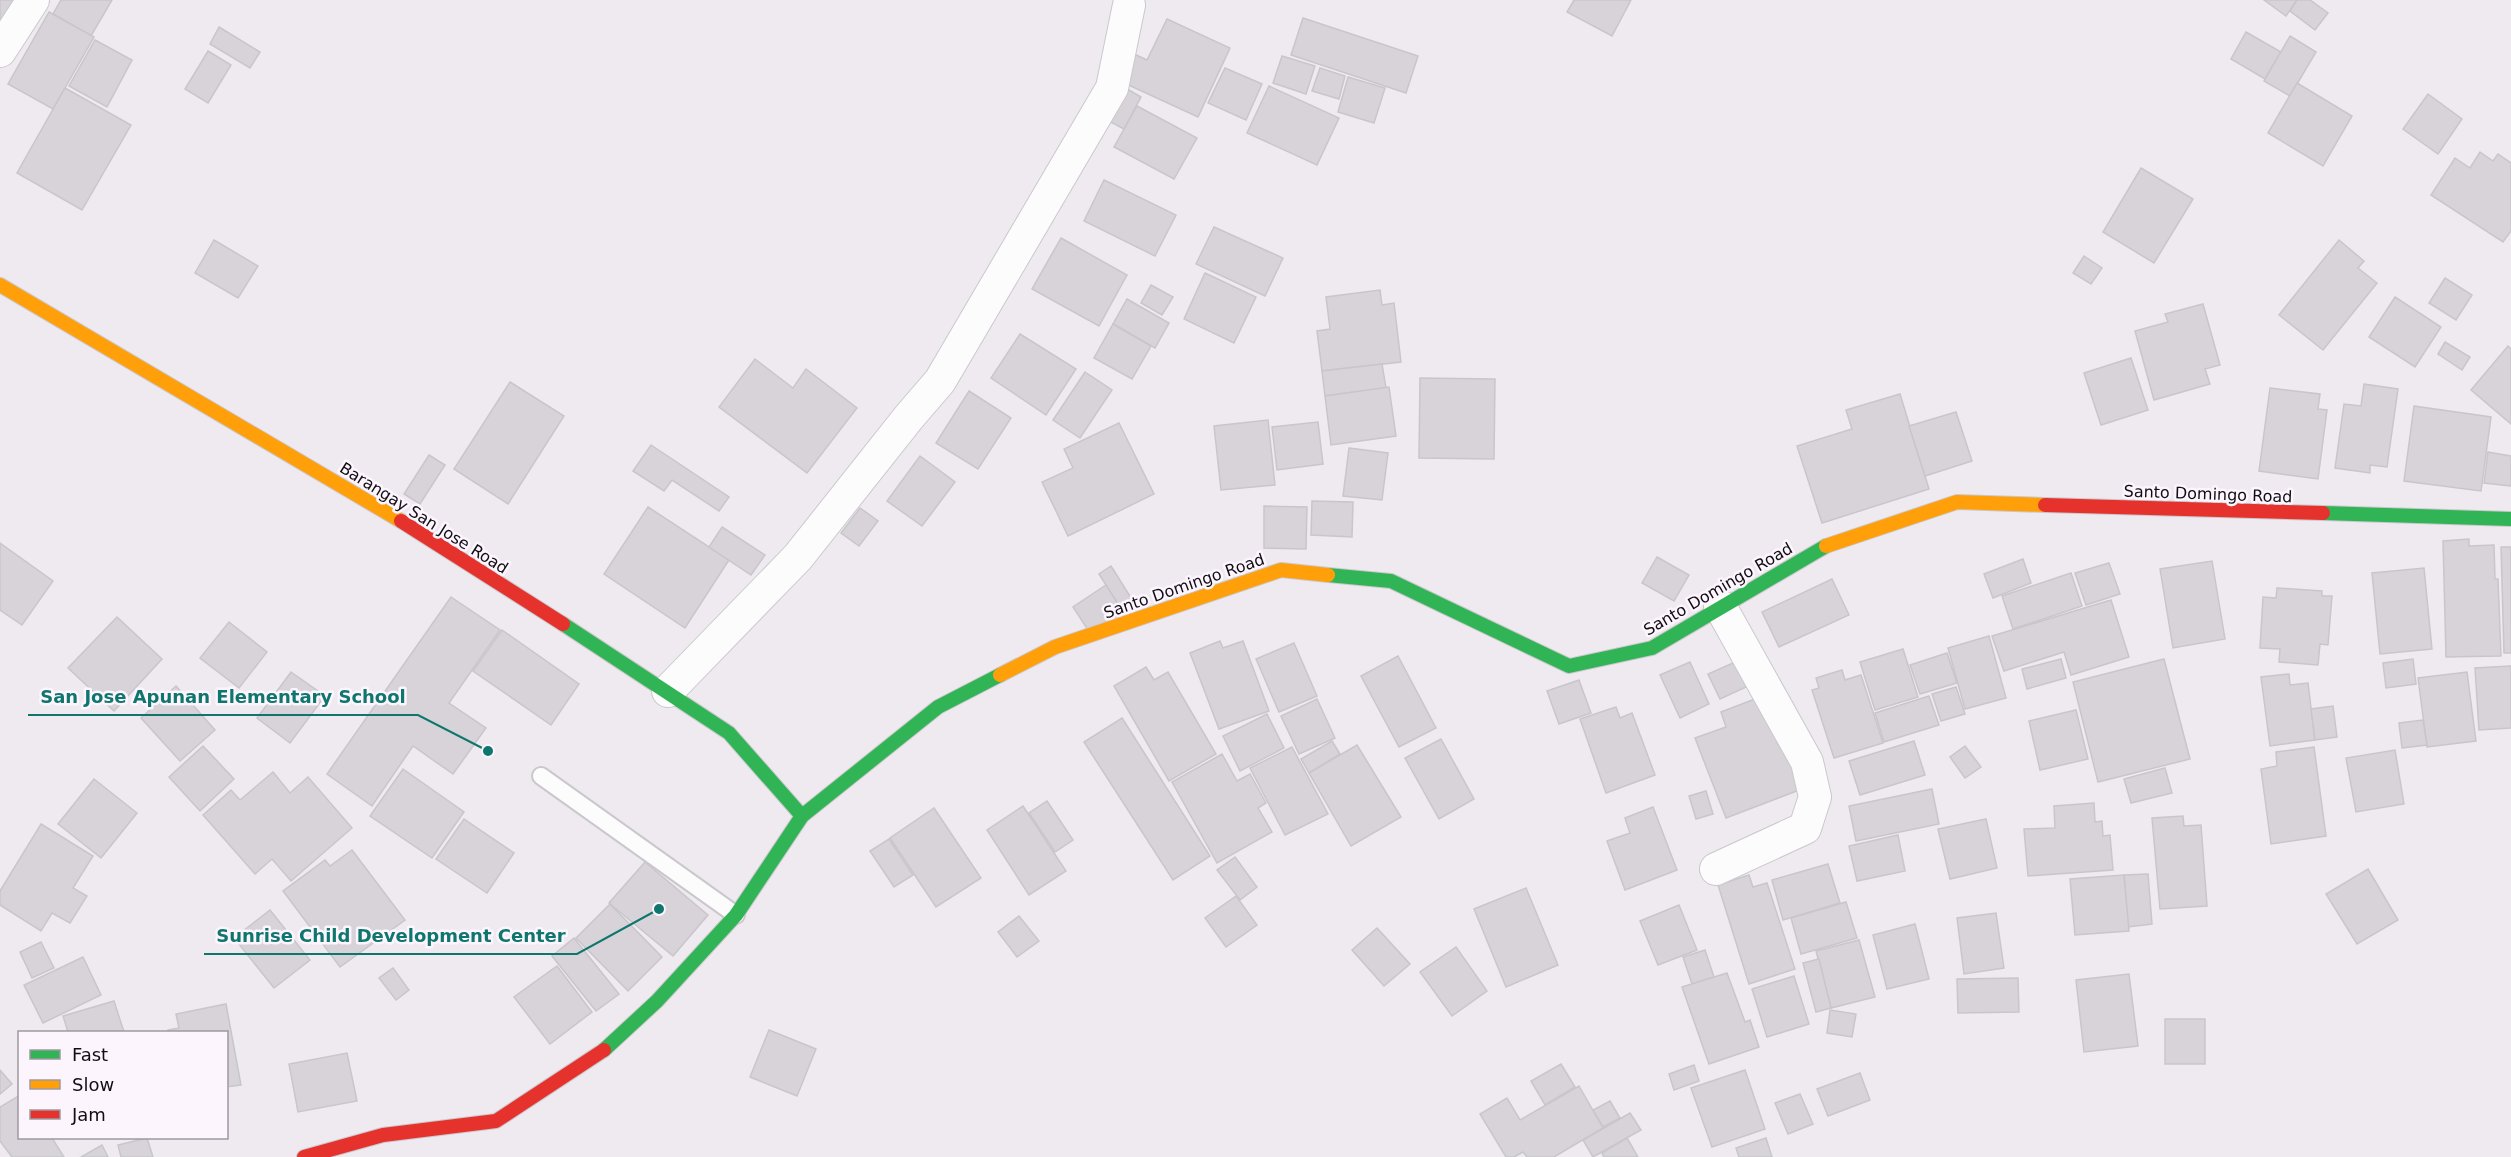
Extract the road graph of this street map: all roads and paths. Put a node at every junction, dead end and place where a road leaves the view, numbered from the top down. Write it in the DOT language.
graph roads {
  1 [pos="33,0"];
  2 [pos="1129,5"];
  3 [pos="0,51"];
  4 [pos="0,285"];
  5 [pos="2511,519"];
  6 [pos="1720,606"];
  7 [pos="668,691"];
  8 [pos="541,776"];
  9 [pos="802,816"];
  10 [pos="1716,869"];
  11 [pos="736,915"];
  12 [pos="304,1157"];
  1 -- 3 [label="street"];
  2 -- 7 [label="street"];
  4 -- 7 [label="street, Barangay San Jose Road"];
  5 -- 6 [label="street, Santo Domingo Road"];
  6 -- 9 [label="street, Santo Domingo Road"];
  6 -- 10 [label="street"];
  7 -- 9 [label="street, Barangay San Jose Road"];
  8 -- 11 [label="lane"];
  9 -- 11 [label="street, Santo Domingo Road"];
  11 -- 12 [label="street, Santo Domingo Road"];
}
